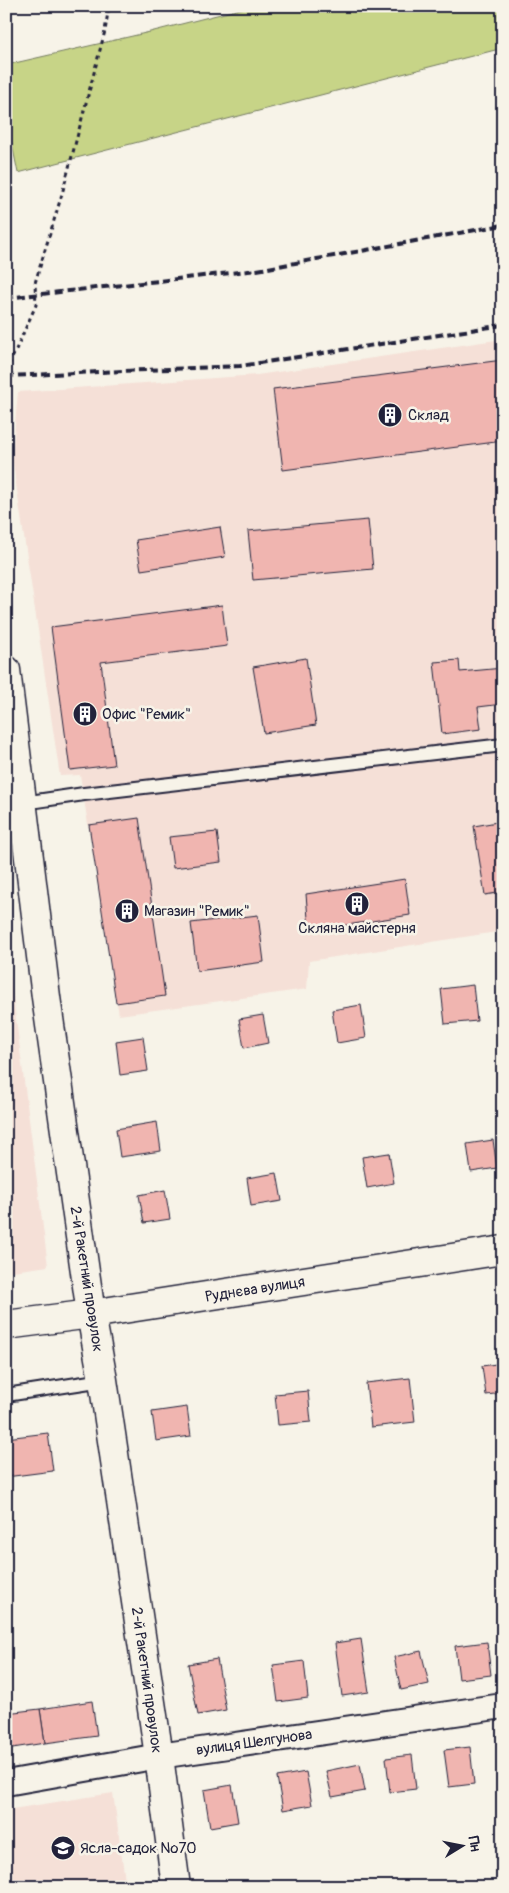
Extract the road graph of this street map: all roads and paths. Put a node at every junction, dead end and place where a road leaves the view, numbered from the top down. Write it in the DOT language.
graph roads {
  1 [pos="109,6"];
  2 [pos="10,365"];
  3 [pos="6,670"];
  4 [pos="503,745"];
  5 [pos="23,804"];
  6 [pos="503,1250"];
  7 [pos="92,1314"];
  8 [pos="6,1326"];
  9 [pos="103,1380"];
  10 [pos="6,1395"];
  11 [pos="503,1706"];
  12 [pos="159,1756"];
  13 [pos="6,1783"];
  14 [pos="176,1887"];
  1 -- 2 [label="path"];
  3 -- 5 [label="street, 2-й Ракетний провулок"];
  4 -- 5 [label="lane"];
  5 -- 7 [label="street, 2-й Ракетний провулок"];
  6 -- 7 [label="street, Руднєва вулиця"];
  7 -- 8 [label="street, Руднєва вулиця"];
  7 -- 9 [label="street, 2-й Ракетний провулок"];
  9 -- 10 [label="lane"];
  9 -- 12 [label="street, 2-й Ракетний провулок"];
  11 -- 12 [label="street, вулиця Шелгунова"];
  12 -- 13 [label="street, вулиця Шелгунова"];
  12 -- 14 [label="street, 2-й Ракетний провулок"];
}
